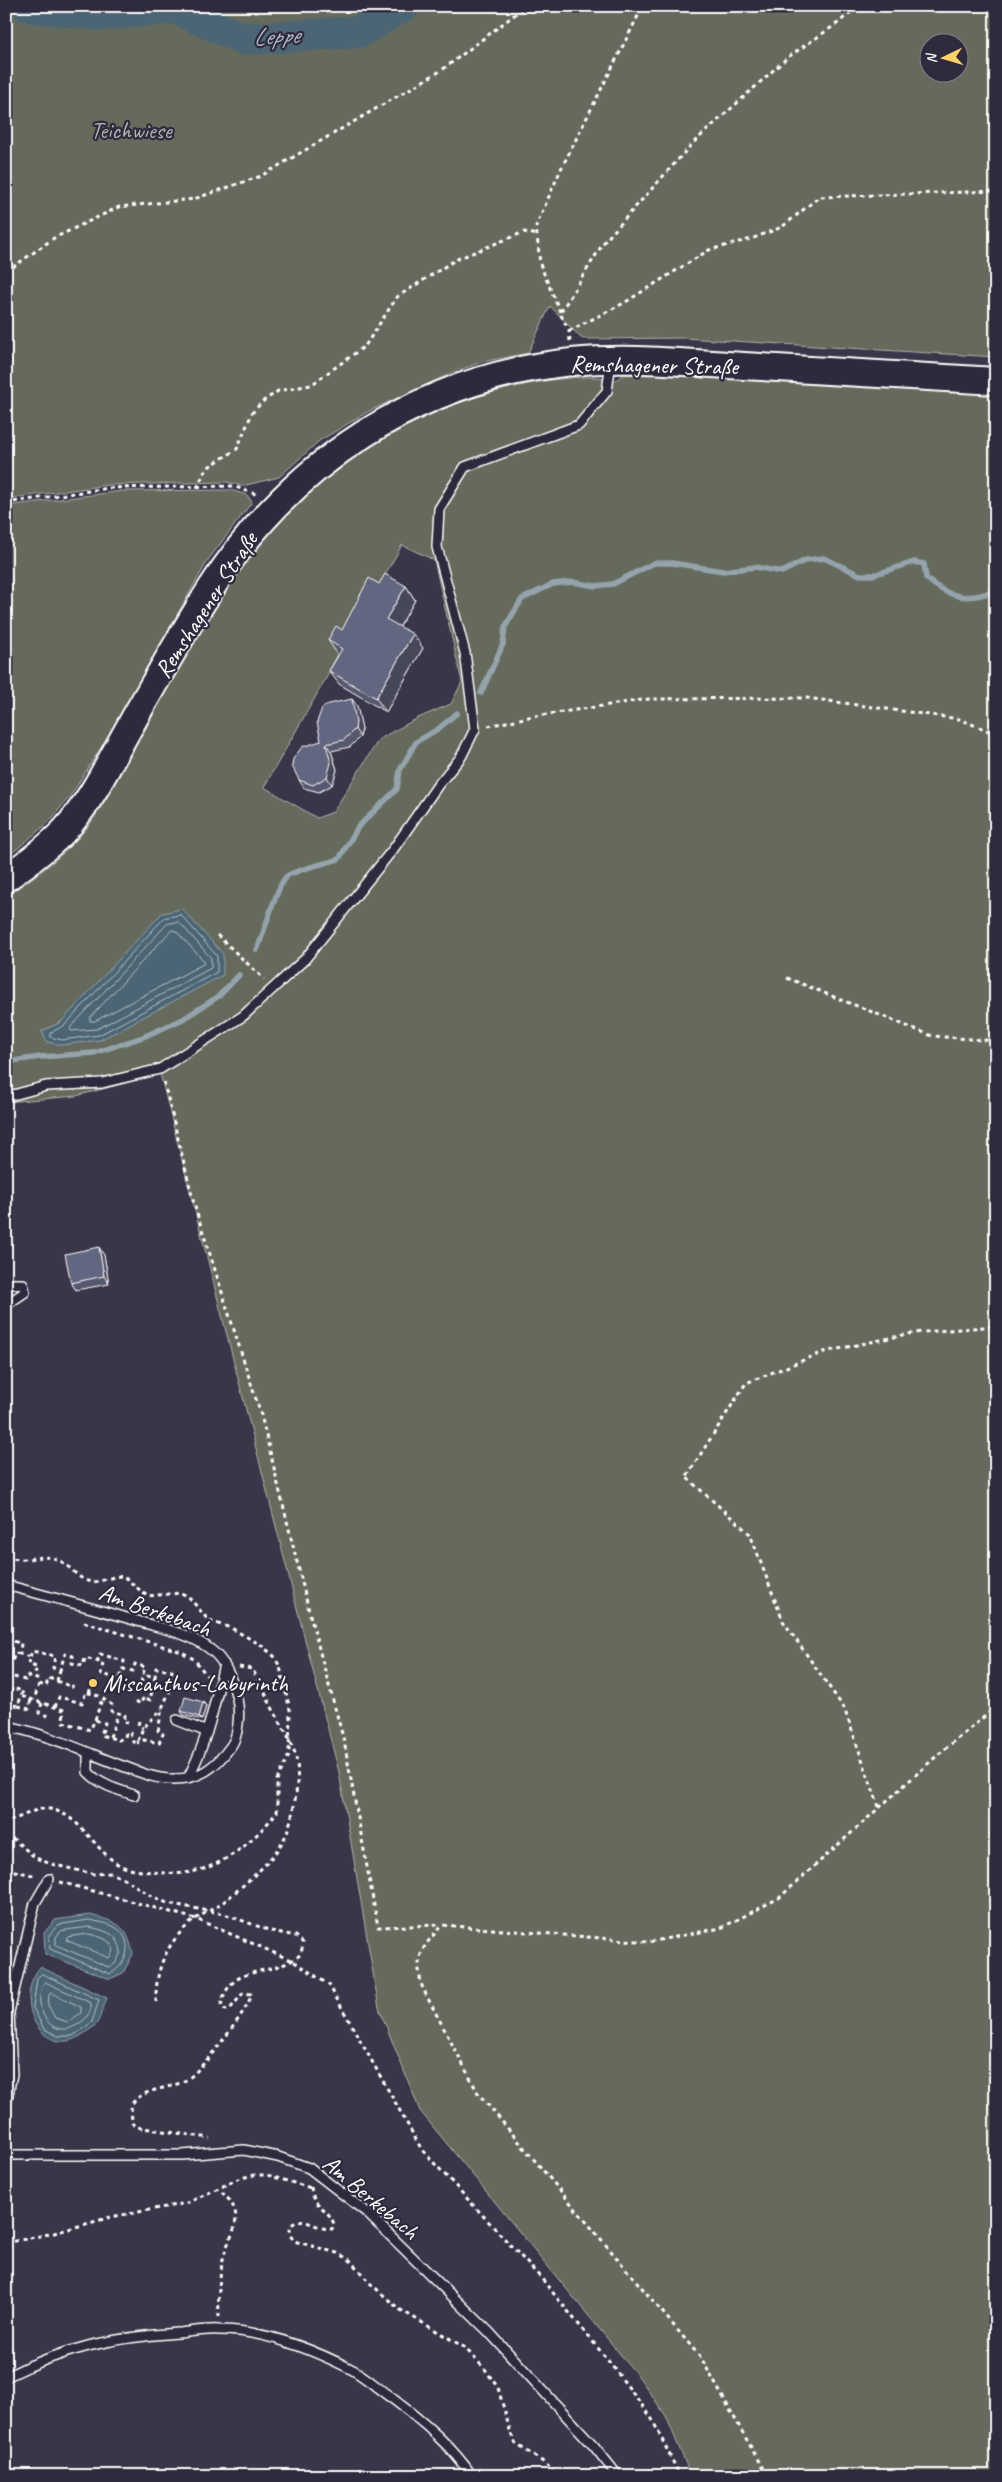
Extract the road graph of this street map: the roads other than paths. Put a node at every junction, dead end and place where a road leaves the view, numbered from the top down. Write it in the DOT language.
graph roads {
  1 [pos="611,361"];
  2 [pos="996,381"];
  3 [pos="6,878"];
  4 [pos="6,1097"];
  5 [pos="6,1284"];
  6 [pos="6,1305"];
  7 [pos="6,1585"];
  8 [pos="224,1664"];
  9 [pos="177,1720"];
  10 [pos="6,1726"];
  11 [pos="207,1732"];
  12 [pos="88,1753"];
  13 [pos="188,1778"];
  14 [pos="134,1795"];
  15 [pos="49,1879"];
  16 [pos="6,2104"];
  17 [pos="6,2156"];
  18 [pos="6,2377"];
  19 [pos="472,2476"];
  20 [pos="618,2476"];
  1 -- 2 [label="main road, Remshagener Straße"];
  1 -- 3 [label="main road, Remshagener Straße"];
  1 -- 4 [label="lane"];
  5 -- 6 [label="lane"];
  7 -- 8 [label="lane, Am Berkebach"];
  8 -- 11 [label="lane"];
  8 -- 13 [label="lane, Am Berkebach"];
  9 -- 11 [label="lane"];
  10 -- 12 [label="lane, Am Berkebach"];
  11 -- 13 [label="lane"];
  12 -- 13 [label="lane, Am Berkebach"];
  12 -- 14 [label="lane"];
  15 -- 16 [label="lane"];
  17 -- 20 [label="lane, Am Berkebach"];
  18 -- 19 [label="lane"];
}
